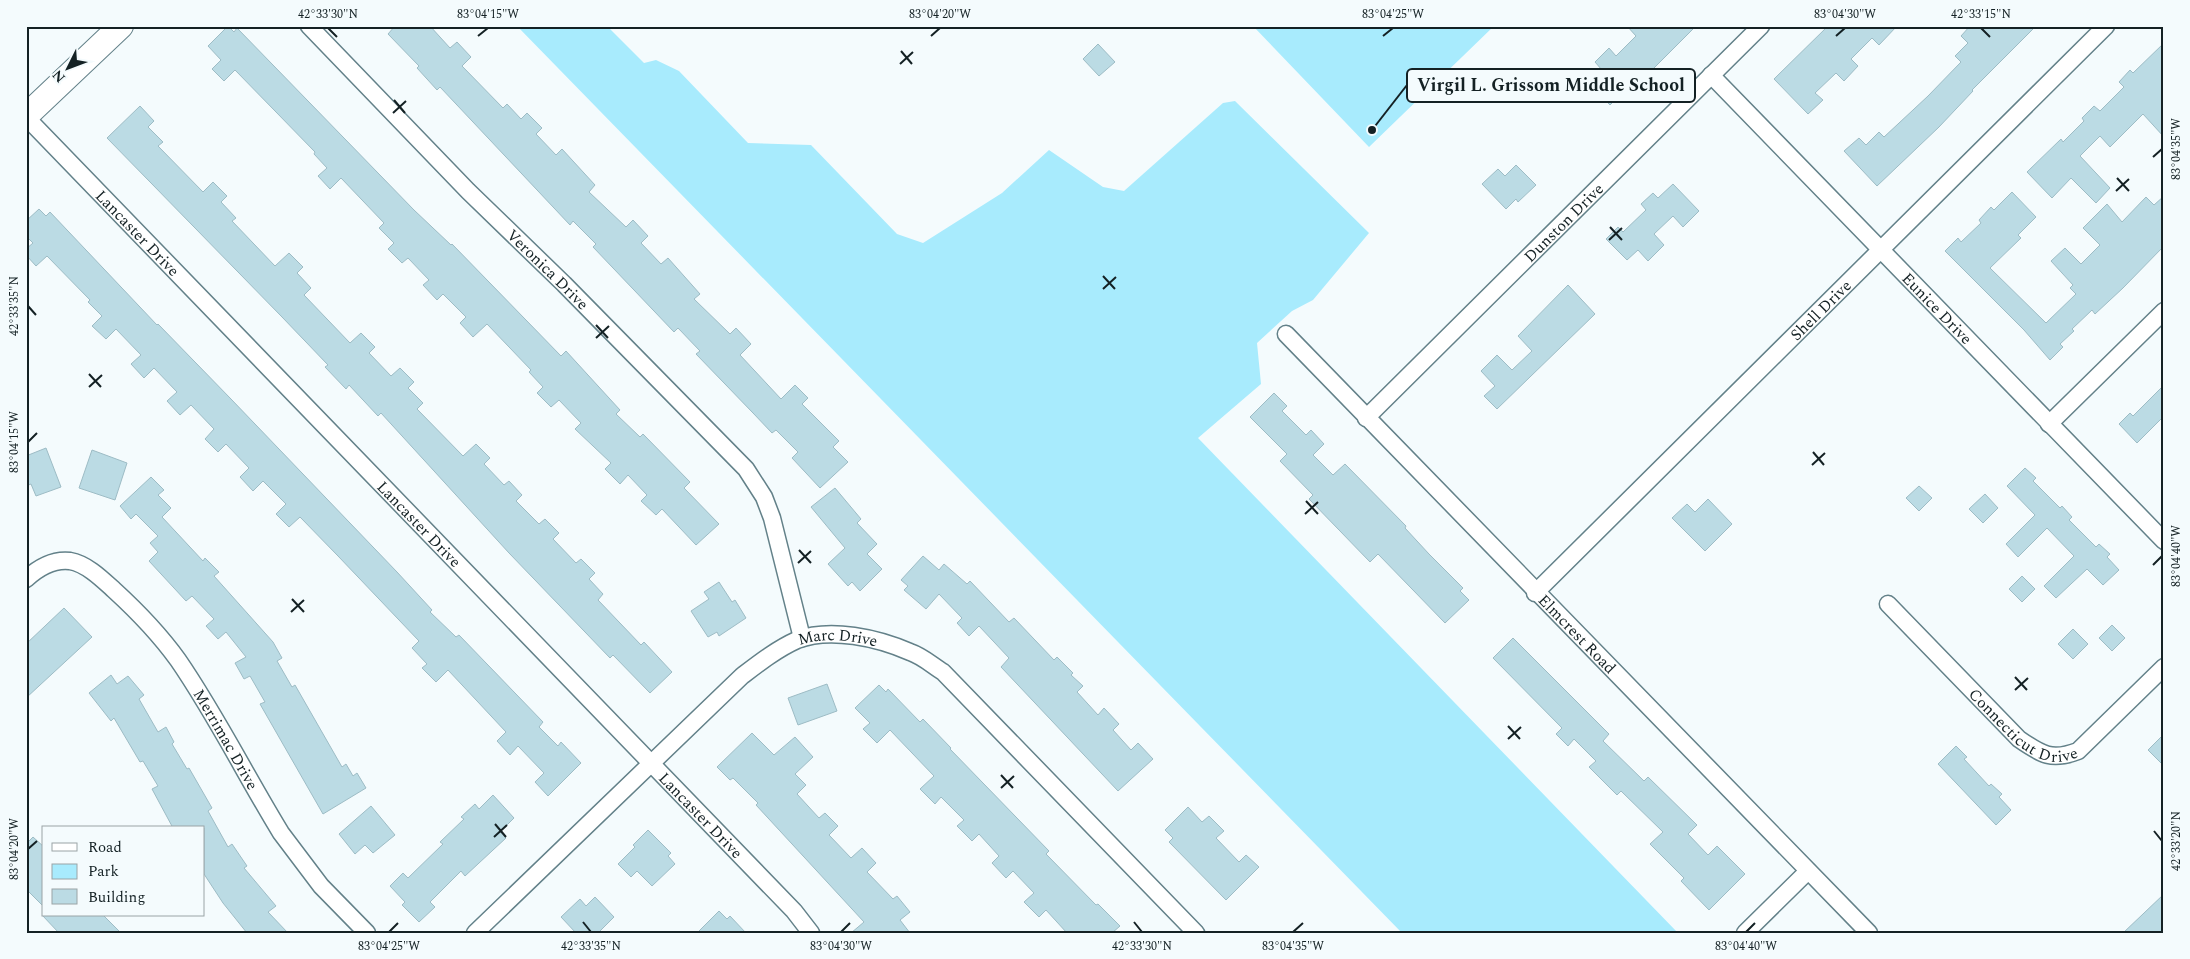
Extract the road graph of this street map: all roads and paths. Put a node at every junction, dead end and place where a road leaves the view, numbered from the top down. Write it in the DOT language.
graph roads {
  1 [pos="121,26"];
  2 [pos="309,26"];
  3 [pos="1760,26"];
  4 [pos="2106,26"];
  5 [pos="1711,76"];
  6 [pos="26,117"];
  7 [pos="1880,250"];
  8 [pos="2164,311"];
  9 [pos="1286,334"];
  10 [pos="1366,418"];
  11 [pos="2050,424"];
  12 [pos="2164,541"];
  13 [pos="26,579"];
  14 [pos="1535,593"];
  15 [pos="1888,604"];
  16 [pos="802,638"];
  17 [pos="2164,667"];
  18 [pos="651,764"];
  19 [pos="1808,871"];
  20 [pos="367,933"];
  21 [pos="475,933"];
  22 [pos="810,933"];
  23 [pos="1196,933"];
  24 [pos="1744,933"];
  25 [pos="1868,933"];
  1 -- 6 [label="main road"];
  2 -- 16 [label="street, Veronica Drive"];
  3 -- 5 [label="street, Dunston Drive"];
  4 -- 7 [label="street, Shell Drive"];
  5 -- 7 [label="street, Eunice Drive"];
  5 -- 10 [label="street, Dunston Drive"];
  6 -- 18 [label="street, Lancaster Drive"];
  7 -- 11 [label="street, Eunice Drive"];
  7 -- 14 [label="street, Shell Drive"];
  8 -- 11 [label="street"];
  9 -- 10 [label="street, Elmcrest Road"];
  10 -- 14 [label="street, Elmcrest Road"];
  11 -- 12 [label="street, Eunice Drive"];
  13 -- 20 [label="street, Merrimac Drive"];
  14 -- 19 [label="street, Elmcrest Road"];
  15 -- 17 [label="street, Connecticut Drive"];
  16 -- 18 [label="street, Marc Drive"];
  16 -- 23 [label="street, Marc Drive"];
  18 -- 21 [label="street, Marc Drive"];
  18 -- 22 [label="street, Lancaster Drive"];
  19 -- 24 [label="street"];
  19 -- 25 [label="street, Elmcrest Road"];
}
